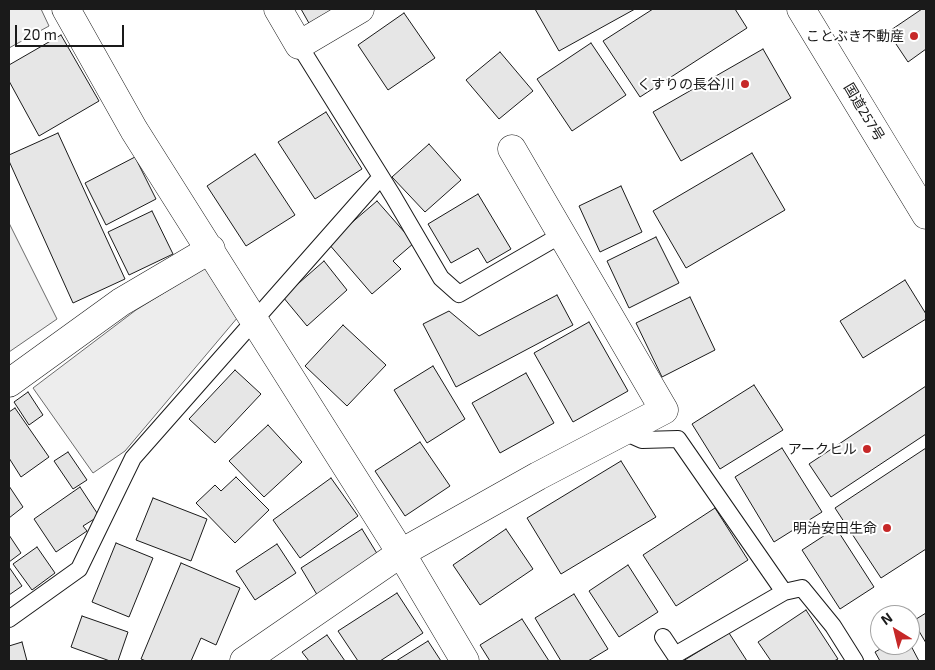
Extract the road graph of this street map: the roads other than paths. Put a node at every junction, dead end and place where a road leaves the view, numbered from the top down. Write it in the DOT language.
graph roads {
  1 [pos="66,9"];
  2 [pos="278,9"];
  3 [pos="360,9"];
  4 [pos="801,9"];
  5 [pos="299,45"];
  6 [pos="512,149"];
  7 [pos="380,178"];
  8 [pos="926,215"];
  9 [pos="562,235"];
  10 [pos="211,249"];
  11 [pos="254,319"];
  12 [pos="9,383"];
  13 [pos="624,432"];
  14 [pos="401,553"];
  15 [pos="784,592"];
  16 [pos="9,619"];
  17 [pos="663,637"];
  18 [pos="244,661"];
  19 [pos="465,661"];
  20 [pos="855,661"];
  1 -- 10 [label="main road"];
  2 -- 5 [label="main road"];
  3 -- 5 [label="main road"];
  4 -- 8 [label="main road, 国道257号"];
  5 -- 7 [label="lane"];
  6 -- 9 [label="main road"];
  7 -- 9 [label="lane"];
  7 -- 11 [label="lane"];
  9 -- 13 [label="main road"];
  10 -- 11 [label="main road"];
  10 -- 12 [label="main road"];
  11 -- 14 [label="main road"];
  11 -- 16 [label="lane"];
  13 -- 14 [label="main road"];
  13 -- 15 [label="lane"];
  14 -- 18 [label="main road"];
  14 -- 19 [label="main road"];
  15 -- 17 [label="lane"];
  15 -- 20 [label="lane"];
}
